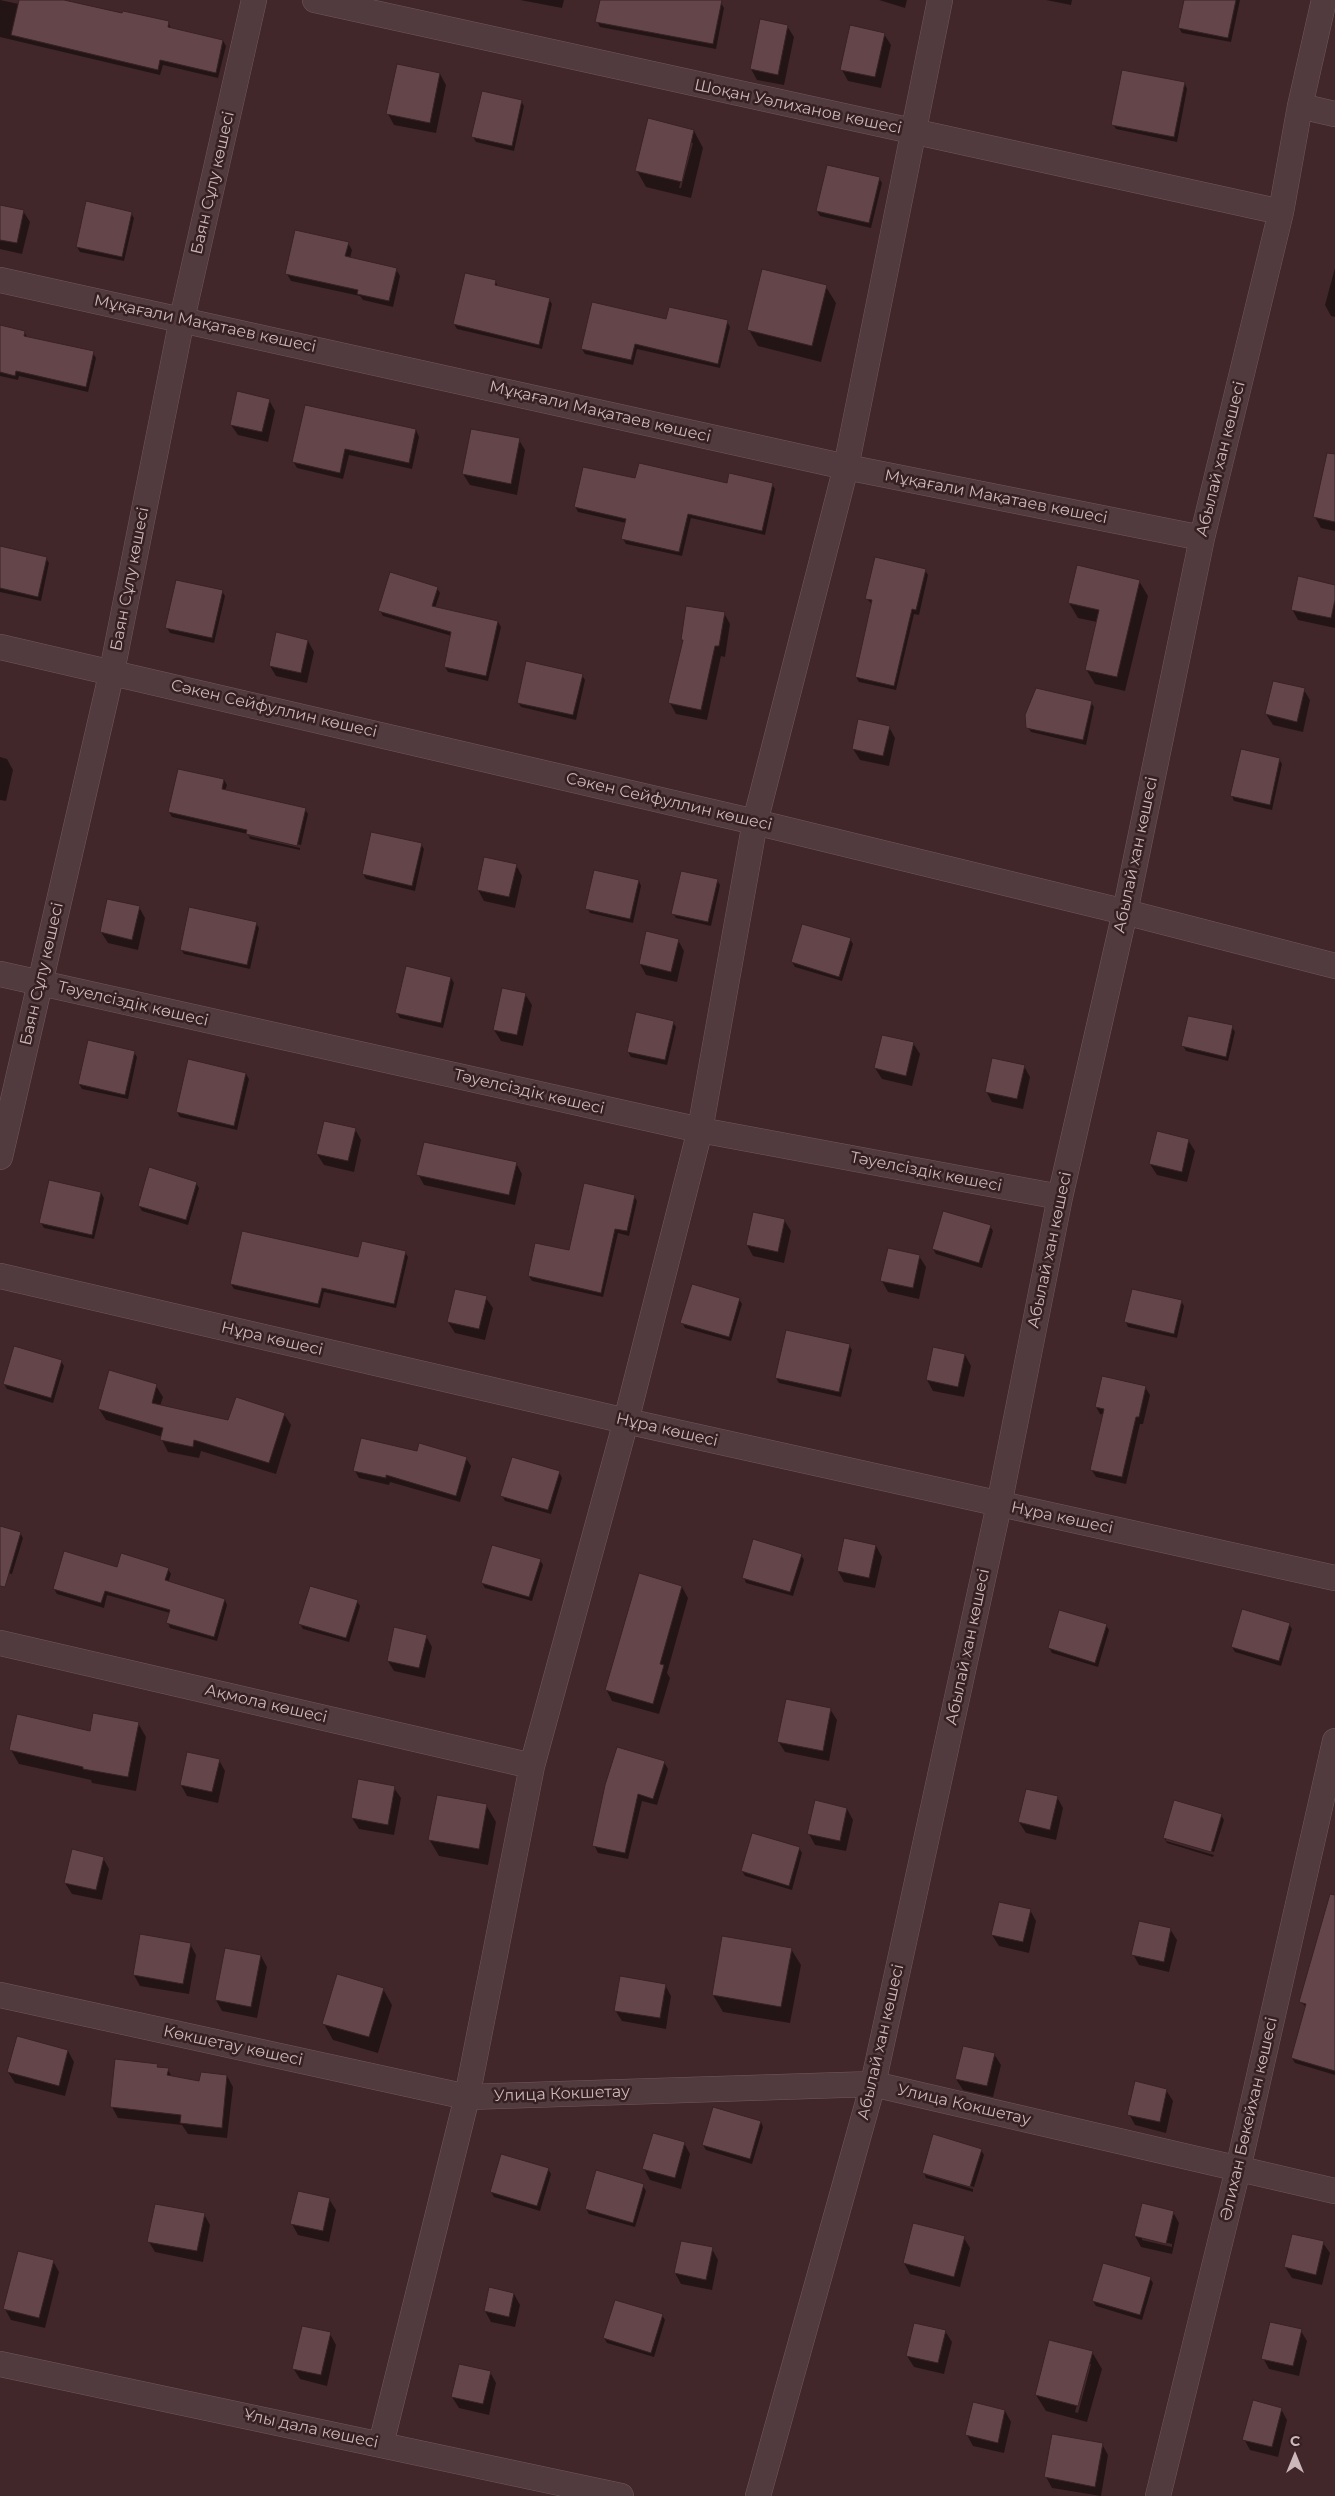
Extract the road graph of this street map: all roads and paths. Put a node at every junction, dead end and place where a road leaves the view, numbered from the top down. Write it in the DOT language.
graph roads {
  1 [pos="254,0"];
  2 [pos="315,0"];
  3 [pos="940,0"];
  4 [pos="1324,0"];
  5 [pos="1300,106"];
  6 [pos="1335,114"];
  7 [pos="914,132"];
  8 [pos="1282,212"];
  9 [pos="0,280"];
  10 [pos="182,319"];
  11 [pos="846,467"];
  12 [pos="1202,538"];
  13 [pos="0,646"];
  14 [pos="112,671"];
  15 [pos="755,822"];
  16 [pos="1125,912"];
  17 [pos="1335,966"];
  18 [pos="0,974"];
  19 [pos="40,983"];
  20 [pos="700,1130"];
  21 [pos="0,1156"];
  22 [pos="1060,1197"];
  23 [pos="0,1276"];
  24 [pos="626,1421"];
  25 [pos="999,1505"];
  26 [pos="1335,1578"];
  27 [pos="0,1643"];
  28 [pos="1335,1742"];
  29 [pos="532,1766"];
  30 [pos="0,1995"];
  31 [pos="873,2084"];
  32 [pos="466,2097"];
  33 [pos="1238,2169"];
  34 [pos="1335,2191"];
  35 [pos="0,2364"];
  36 [pos="381,2444"];
  37 [pos="621,2496"];
  38 [pos="758,2496"];
  39 [pos="1158,2496"];
  1 -- 10 [label="street, Баян Сұлу көшесі"];
  2 -- 7 [label="street, Шоқан Уәлиханов көшесі"];
  3 -- 7 [label="street"];
  4 -- 5 [label="street, Абылай хан көшесі"];
  5 -- 6 [label="street"];
  5 -- 8 [label="street, Абылай хан көшесі"];
  7 -- 8 [label="street, Шоқан Уәлиханов көшесі"];
  7 -- 11 [label="street"];
  8 -- 12 [label="street, Абылай хан көшесі"];
  9 -- 10 [label="street, Мұқағали Мақатаев көшесі"];
  10 -- 11 [label="street, Мұқағали Мақатаев көшесі"];
  10 -- 14 [label="street, Баян Сұлу көшесі"];
  11 -- 12 [label="street, Мұқағали Мақатаев көшесі"];
  11 -- 15 [label="street"];
  12 -- 16 [label="street, Абылай хан көшесі"];
  13 -- 14 [label="street, Сәкен Сейфуллин көшесі"];
  14 -- 15 [label="street, Сәкен Сейфуллин көшесі"];
  14 -- 19 [label="street, Баян Сұлу көшесі"];
  15 -- 16 [label="street, Сәкен Сейфуллин көшесі"];
  15 -- 20 [label="street"];
  16 -- 17 [label="street, Сәкен Сейфуллин көшесі"];
  16 -- 22 [label="street, Абылай хан көшесі"];
  18 -- 19 [label="street, Тәуелсіздік көшесі"];
  19 -- 20 [label="street, Тәуелсіздік көшесі"];
  19 -- 21 [label="street, Баян Сұлу көшесі"];
  20 -- 22 [label="street, Тәуелсіздік көшесі"];
  20 -- 24 [label="street"];
  22 -- 25 [label="street, Абылай хан көшесі"];
  23 -- 24 [label="street, Нұра көшесі"];
  24 -- 25 [label="street, Нұра көшесі"];
  24 -- 29 [label="street"];
  25 -- 26 [label="street, Нұра көшесі"];
  25 -- 31 [label="street, Абылай хан көшесі"];
  27 -- 29 [label="street, Ақмола көшесі"];
  28 -- 33 [label="street, Әлихан Бөкейхан көшесі"];
  29 -- 32 [label="street"];
  30 -- 32 [label="street, Көкшетау көшесі"];
  31 -- 32 [label="street, Улица Кокшетау"];
  31 -- 33 [label="street, Улица Кокшетау"];
  31 -- 38 [label="street, Абылай хан көшесі"];
  32 -- 36 [label="street"];
  33 -- 34 [label="street, Улица Кокшетау"];
  33 -- 39 [label="street, Әлихан Бөкейхан көшесі"];
  35 -- 36 [label="street, Ұлы дала көшесі"];
  36 -- 37 [label="street, Ұлы дала көшесі"];
}
